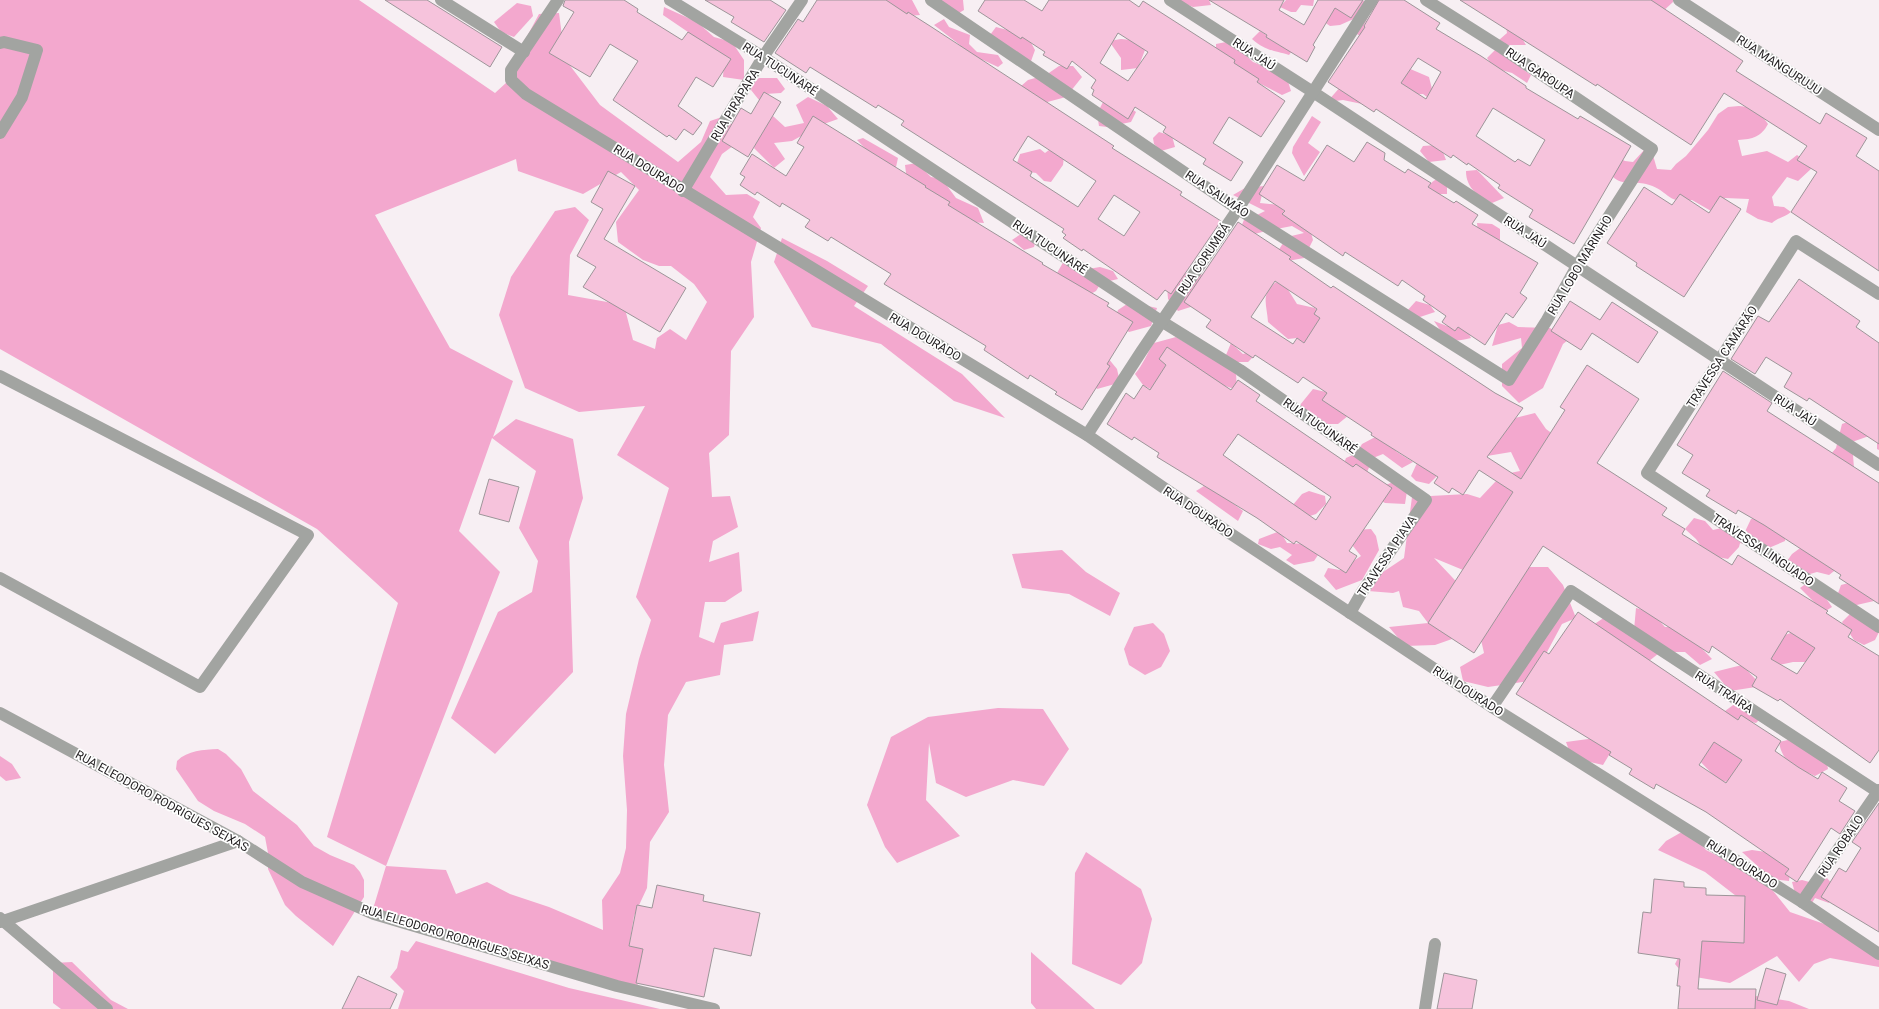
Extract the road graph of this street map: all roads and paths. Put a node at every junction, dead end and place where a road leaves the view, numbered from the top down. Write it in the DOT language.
graph roads {
  1 [pos="441,0"];
  2 [pos="558,0"];
  3 [pos="670,0"];
  4 [pos="802,0"];
  5 [pos="931,0"];
  6 [pos="1170,0"];
  7 [pos="1372,0"];
  8 [pos="1426,0"];
  9 [pos="1679,0"];
  10 [pos="0,43"];
  11 [pos="524,52"];
  12 [pos="763,57"];
  13 [pos="1313,92"];
  14 [pos="1879,130"];
  15 [pos="0,133"];
  16 [pos="1652,149"];
  17 [pos="683,191"];
  18 [pos="1238,209"];
  19 [pos="1577,266"];
  20 [pos="1879,294"];
  21 [pos="1162,322"];
  22 [pos="1720,361"];
  23 [pos="0,376"];
  24 [pos="1509,380"];
  25 [pos="1087,435"];
  26 [pos="1879,465"];
  27 [pos="1647,473"];
  28 [pos="1426,500"];
  29 [pos="0,578"];
  30 [pos="1350,613"];
  31 [pos="1879,627"];
  32 [pos="1492,707"];
  33 [pos="0,713"];
  34 [pos="1878,791"];
  35 [pos="238,841"];
  36 [pos="1802,902"];
  37 [pos="1,920"];
  38 [pos="1435,944"];
  39 [pos="1879,954"];
  40 [pos="107,1009"];
  41 [pos="714,1009"];
  42 [pos="1425,1009"];
  1 -- 11 [label="street"];
  2 -- 11 [label="street"];
  3 -- 12 [label="street, RUA TUCUNARÉ"];
  4 -- 12 [label="street, RUA PIRAPARA"];
  5 -- 18 [label="street, RUA SALMÃO"];
  6 -- 13 [label="street, RUA JAÚ"];
  7 -- 13 [label="street, RUA CORUMBÁ"];
  8 -- 16 [label="street, RUA GAROUPA"];
  9 -- 14 [label="street, RUA MANGURUJU"];
  10 -- 15 [label="street"];
  11 -- 17 [label="street, RUA DOURADO"];
  12 -- 17 [label="street, RUA PIRAPARA"];
  12 -- 21 [label="street, RUA TUCUNARÉ"];
  13 -- 18 [label="street, RUA CORUMBÁ"];
  13 -- 19 [label="street, RUA JAÚ"];
  16 -- 19 [label="street, RUA LOBO MARINHO"];
  17 -- 25 [label="street, RUA DOURADO"];
  18 -- 21 [label="street, RUA CORUMBÁ"];
  18 -- 24 [label="street, RUA SALMÃO"];
  19 -- 22 [label="street, RUA JAÚ"];
  19 -- 24 [label="street, RUA LOBO MARINHO"];
  20 -- 22 [label="street, TRAVESSA CAMARÃO"];
  21 -- 25 [label="street, RUA CORUMBÁ"];
  21 -- 28 [label="street, RUA TUCUNARÉ"];
  22 -- 26 [label="street, RUA JAÚ"];
  22 -- 27 [label="street, TRAVESSA CAMARÃO"];
  23 -- 29 [label="street"];
  25 -- 30 [label="street, RUA DOURADO"];
  27 -- 31 [label="street, TRAVESSA LINGUADO"];
  28 -- 30 [label="street, TRAVESSA PIAVA"];
  30 -- 32 [label="street, RUA DOURADO"];
  32 -- 34 [label="street, RUA TRAÍRA"];
  32 -- 36 [label="street, RUA DOURADO"];
  33 -- 35 [label="street, RUA ELEODORO RODRIGUES SEIXAS"];
  34 -- 36 [label="street, RUA ROBALO"];
  35 -- 37 [label="street"];
  35 -- 41 [label="street, RUA ELEODORO RODRIGUES SEIXAS"];
  36 -- 39 [label="street, RUA DOURADO"];
  37 -- 40 [label="street"];
  38 -- 42 [label="street"];
}
